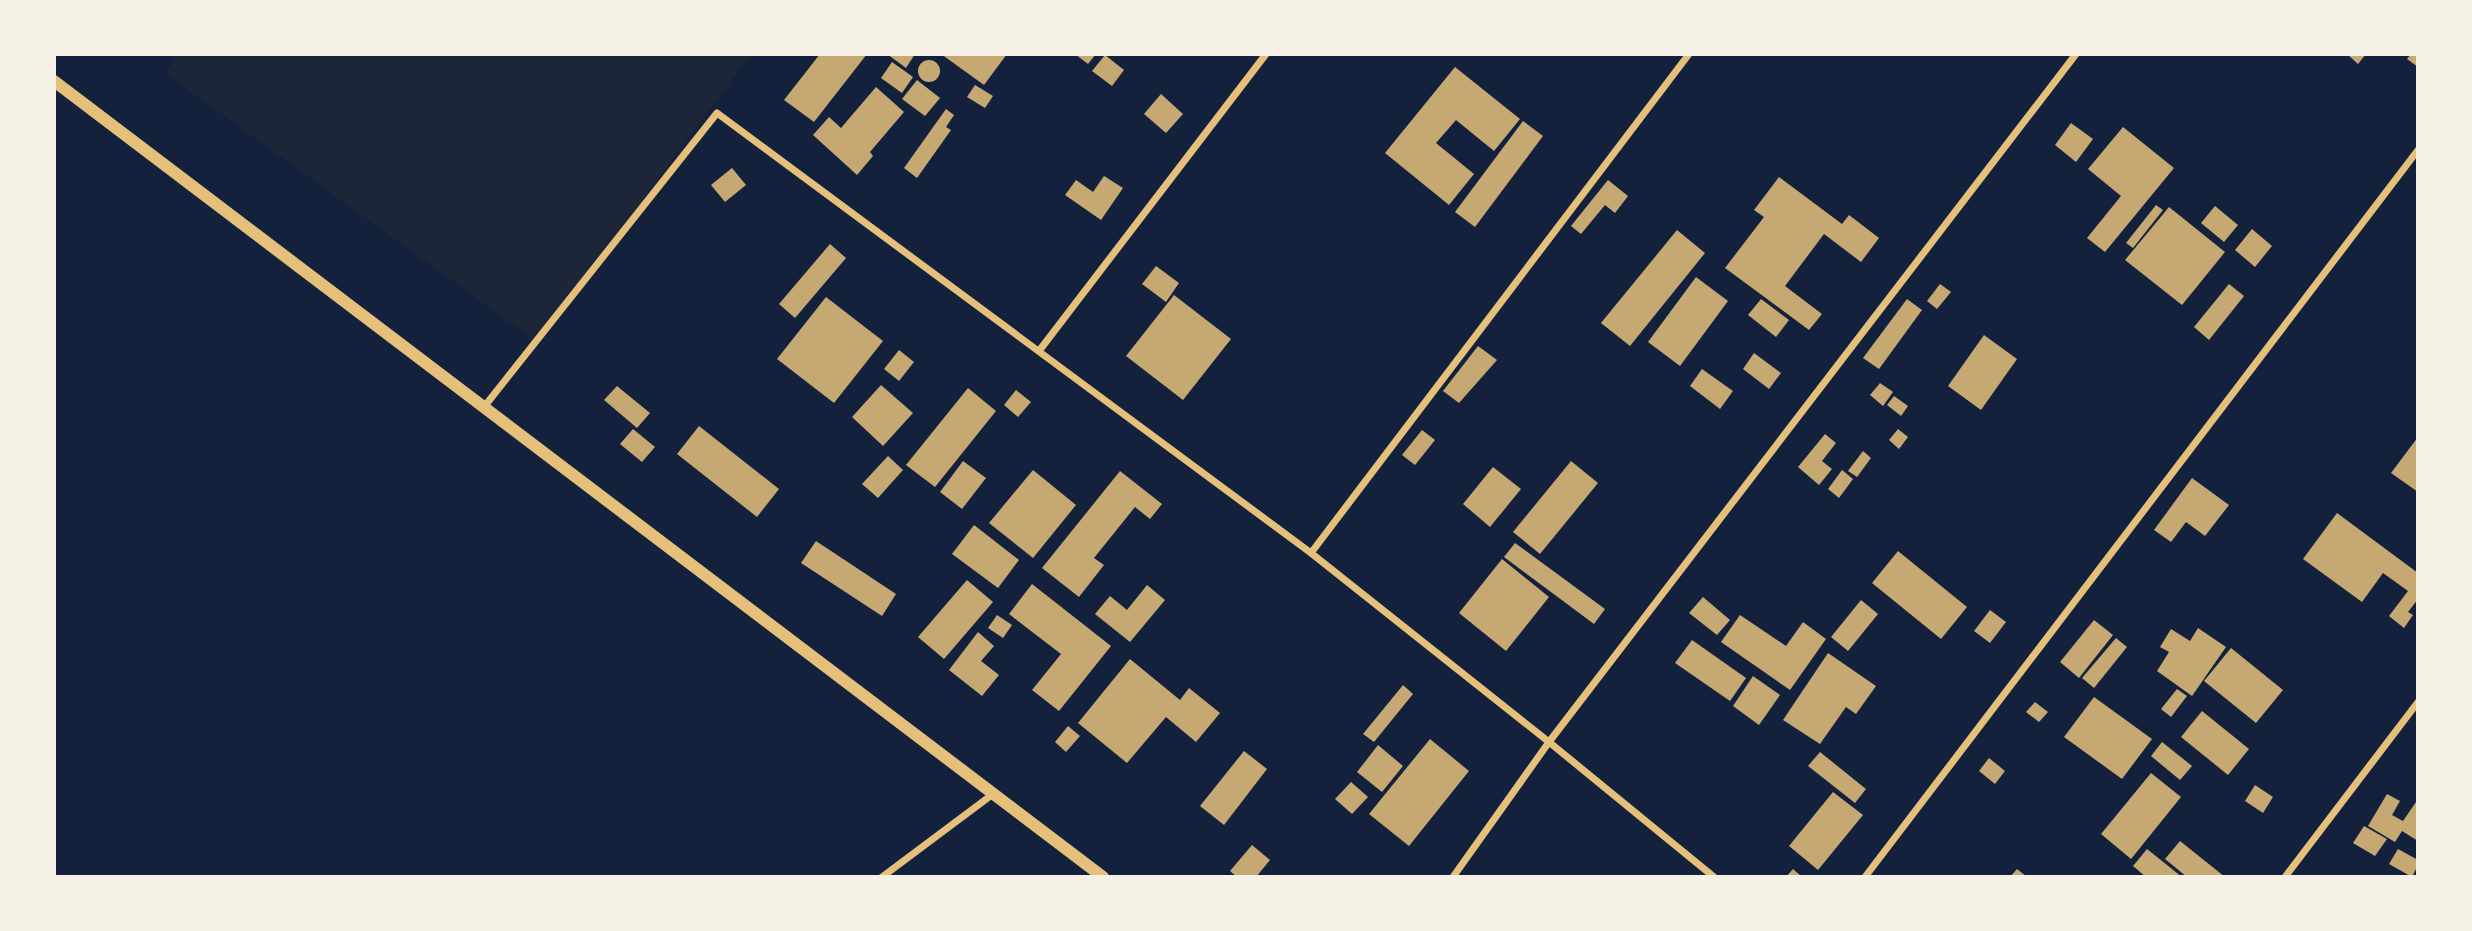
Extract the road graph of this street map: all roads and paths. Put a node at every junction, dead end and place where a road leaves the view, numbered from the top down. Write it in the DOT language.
graph roads {
  1 [pos="1266,54"];
  2 [pos="1689,54"];
  3 [pos="2076,54"];
  4 [pos="54,81"];
  5 [pos="2418,150"];
  6 [pos="1039,351"];
  7 [pos="484,407"];
  8 [pos="1311,553"];
  9 [pos="2418,702"];
  10 [pos="1549,742"];
  11 [pos="993,794"];
  12 [pos="882,877"];
  13 [pos="1103,877"];
  14 [pos="1453,877"];
  15 [pos="1714,877"];
  16 [pos="1865,877"];
  17 [pos="2285,877"];
  1 -- 6 [label="street"];
  2 -- 8 [label="street"];
  3 -- 10 [label="street"];
  4 -- 7 [label="street"];
  5 -- 16 [label="street"];
  6 -- 7 [label="street"];
  6 -- 8 [label="street"];
  7 -- 11 [label="street"];
  8 -- 10 [label="street"];
  9 -- 17 [label="street"];
  10 -- 14 [label="street"];
  10 -- 15 [label="street"];
  11 -- 12 [label="street"];
  11 -- 13 [label="street"];
}
